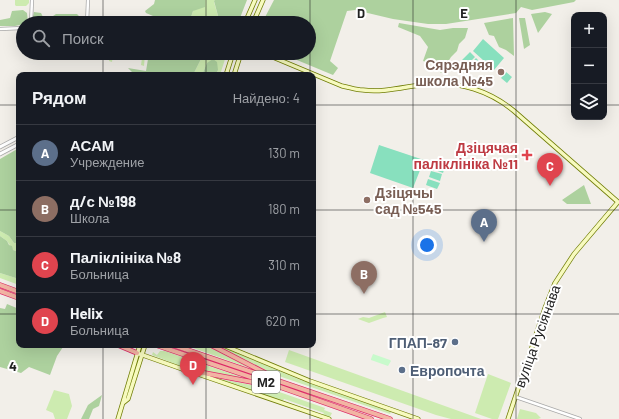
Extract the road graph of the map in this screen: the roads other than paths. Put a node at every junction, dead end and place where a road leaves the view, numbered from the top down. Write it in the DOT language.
graph roads {
  1 [pos="32,0"];
  2 [pos="88,0"];
  3 [pos="255,0"];
  4 [pos="263,0"];
  5 [pos="31,16"];
  6 [pos="87,16"];
  7 [pos="248,16"];
  8 [pos="256,16"];
  9 [pos="0,28"];
  10 [pos="16,28"];
  11 [pos="231,60"];
  12 [pos="239,60"];
  13 [pos="280,60"];
  14 [pos="227,72"];
  15 [pos="235,72"];
  16 [pos="308,72"];
  17 [pos="316,75"];
  18 [pos="16,139"];
  19 [pos="16,146"];
  20 [pos="0,147"];
  21 [pos="0,154"];
  22 [pos="618,202"];
  23 [pos="0,285"];
  24 [pos="0,291"];
  25 [pos="16,291"];
  26 [pos="16,297"];
  27 [pos="125,348"];
  28 [pos="139,348"];
  29 [pos="144,348"];
  30 [pos="164,348"];
  31 [pos="181,348"];
  32 [pos="216,348"];
  33 [pos="230,348"];
  34 [pos="137,353"];
  35 [pos="142,354"];
  36 [pos="183,369"];
  37 [pos="284,385"];
  38 [pos="516,397"];
  39 [pos="123,403"];
  40 [pos="118,419"];
  41 [pos="329,419"];
  42 [pos="371,419"];
  43 [pos="390,419"];
  44 [pos="418,419"];
  45 [pos="508,419"];
  46 [pos="580,419"];
  1 -- 5 [label="street"];
  2 -- 6 [label="street"];
  3 -- 7 [label="main road"];
  4 -- 8 [label="main road"];
  9 -- 10 [label="street"];
  11 -- 14 [label="main road"];
  12 -- 15 [label="main road"];
  13 -- 16 [label="main road"];
  17 -- 22 [label="main road"];
  18 -- 20 [label="street"];
  19 -- 21 [label="street"];
  22 -- 38 [label="main road, вуліца Русіянава"];
  23 -- 25 [label="highway"];
  24 -- 26 [label="highway"];
  27 -- 34 [label="highway"];
  28 -- 34 [label="main road"];
  29 -- 35 [label="main road"];
  30 -- 37 [label="highway, М2"];
  31 -- 37 [label="highway, М2"];
  32 -- 37 [label="highway"];
  33 -- 44 [label="main road"];
  34 -- 35 [label="main road"];
  34 -- 39 [label="main road"];
  35 -- 36 [label="main road"];
  35 -- 39 [label="main road"];
  36 -- 37 [label="highway"];
  36 -- 41 [label="main road"];
  37 -- 42 [label="highway, М2"];
  37 -- 43 [label="highway, М2"];
  38 -- 45 [label="main road, вуліца Русіянава"];
  38 -- 46 [label="street"];
  39 -- 40 [label="main road"];
}
